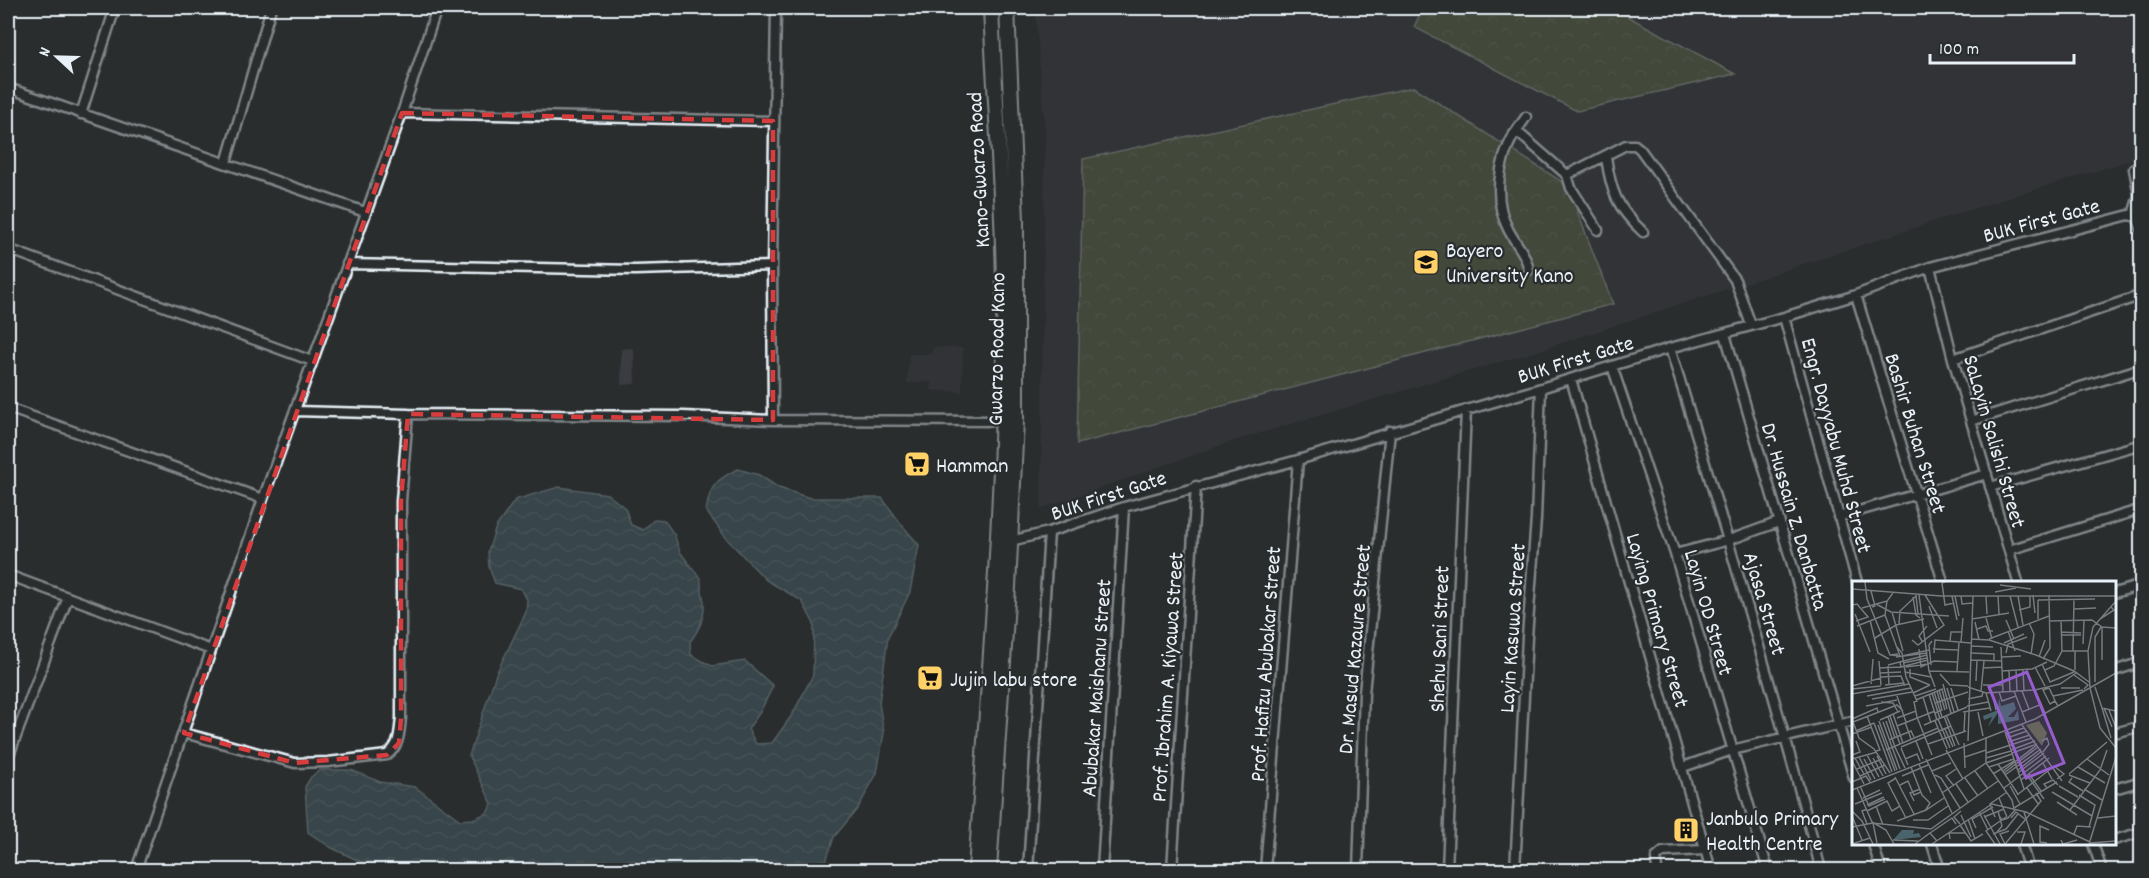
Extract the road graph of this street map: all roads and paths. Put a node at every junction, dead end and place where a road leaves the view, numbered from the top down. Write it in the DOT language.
graph roads {
  1 [pos="115,8"];
  2 [pos="271,8"];
  3 [pos="436,8"];
  4 [pos="776,8"];
  5 [pos="991,8"];
  6 [pos="1007,8"];
  7 [pos="8,88"];
  8 [pos="402,113"];
  9 [pos="81,114"];
  10 [pos="1526,117"];
  11 [pos="773,121"];
  12 [pos="1515,133"];
  13 [pos="1606,157"];
  14 [pos="226,163"];
  15 [pos="2142,165"];
  16 [pos="1567,175"];
  17 [pos="2140,190"];
  18 [pos="365,212"];
  19 [pos="2133,215"];
  20 [pos="1598,230"];
  21 [pos="2142,230"];
  22 [pos="1643,232"];
  23 [pos="8,249"];
  24 [pos="346,264"];
  25 [pos="772,266"];
  26 [pos="1930,267"];
  27 [pos="1529,270"];
  28 [pos="1856,294"];
  29 [pos="2142,295"];
  30 [pos="1784,317"];
  31 [pos="1751,325"];
  32 [pos="1725,334"];
  33 [pos="1003,346"];
  34 [pos="1017,346"];
  35 [pos="1670,348"];
  36 [pos="1953,359"];
  37 [pos="312,361"];
  38 [pos="1612,366"];
  39 [pos="2142,368"];
  40 [pos="1570,379"];
  41 [pos="1541,388"];
  42 [pos="8,408"];
  43 [pos="1466,410"];
  44 [pos="295,411"];
  45 [pos="408,414"];
  46 [pos="773,420"];
  47 [pos="1002,421"];
  48 [pos="1971,421"];
  49 [pos="1390,431"];
  50 [pos="2142,444"];
  51 [pos="1298,460"];
  52 [pos="1987,474"];
  53 [pos="1196,486"];
  54 [pos="1990,487"];
  55 [pos="1917,493"];
  56 [pos="264,499"];
  57 [pos="1124,507"];
  58 [pos="2142,509"];
  59 [pos="1838,517"];
  60 [pos="1779,522"];
  61 [pos="1049,532"];
  62 [pos="1729,540"];
  63 [pos="1010,541"];
  64 [pos="2009,550"];
  65 [pos="1675,554"];
  66 [pos="8,575"];
  67 [pos="1857,581"];
  68 [pos="1943,581"];
  69 [pos="2018,581"];
  70 [pos="2142,585"];
  71 [pos="2116,592"];
  72 [pos="68,597"];
  73 [pos="211,650"];
  74 [pos="2142,662"];
  75 [pos="2116,670"];
  76 [pos="1852,722"];
  77 [pos="1838,726"];
  78 [pos="2142,726"];
  79 [pos="184,733"];
  80 [pos="2116,733"];
  81 [pos="1786,736"];
  82 [pos="11,740"];
  83 [pos="1732,750"];
  84 [pos="8,758"];
  85 [pos="1683,767"];
  86 [pos="1852,772"];
  87 [pos="2142,781"];
  88 [pos="2116,789"];
  89 [pos="2142,831"];
  90 [pos="2116,840"];
  91 [pos="1874,845"];
  92 [pos="1933,845"];
  93 [pos="2022,845"];
  94 [pos="2096,845"];
  95 [pos="1706,850"];
  96 [pos="136,870"];
  97 [pos="976,870"];
  98 [pos="989,870"];
  99 [pos="1028,870"];
  100 [pos="1102,870"];
  101 [pos="1172,870"];
  102 [pos="1265,870"];
  103 [pos="1358,870"];
  104 [pos="1447,870"];
  105 [pos="1515,870"];
  106 [pos="1657,870"];
  107 [pos="1711,870"];
  108 [pos="1768,870"];
  109 [pos="1821,870"];
  110 [pos="1881,870"];
  111 [pos="1940,870"];
  112 [pos="2029,870"];
  113 [pos="2102,870"];
  1 -- 9 [label="street"];
  2 -- 14 [label="street"];
  3 -- 8 [label="street"];
  4 -- 11 [label="street"];
  5 -- 33 [label="main road, Kano-Gwarzo Road"];
  6 -- 34 [label="main road, Gwarzo Road Kano"];
  7 -- 9 [label="street"];
  8 -- 11 [label="street"];
  8 -- 18 [label="street"];
  9 -- 14 [label="street"];
  10 -- 12 [label="street"];
  11 -- 25 [label="street"];
  12 -- 16 [label="street"];
  12 -- 27 [label="street"];
  13 -- 16 [label="street"];
  13 -- 22 [label="street"];
  13 -- 31 [label="street"];
  14 -- 18 [label="street"];
  15 -- 17 [label="street"];
  16 -- 20 [label="street"];
  17 -- 19 [label="street"];
  18 -- 24 [label="street"];
  19 -- 21 [label="street, BUK First Gate"];
  19 -- 26 [label="street, BUK First Gate"];
  23 -- 37 [label="street"];
  24 -- 25 [label="street"];
  24 -- 37 [label="street"];
  25 -- 46 [label="street"];
  26 -- 28 [label="street, BUK First Gate"];
  26 -- 36 [label="street, SaLayin Salishi Street"];
  28 -- 30 [label="street, BUK First Gate"];
  28 -- 55 [label="street, Bashir Buhan Street"];
  29 -- 36 [label="street"];
  30 -- 31 [label="street, BUK First Gate"];
  30 -- 59 [label="street, Engr. Dayyabu Muhd Street"];
  31 -- 32 [label="street, BUK First Gate"];
  32 -- 35 [label="street, BUK First Gate"];
  32 -- 60 [label="street, Dr. Hussain Z. Danbatta"];
  33 -- 34 [label="main road"];
  33 -- 47 [label="main road, Kano-Gwarzo Road"];
  34 -- 63 [label="main road, Gwarzo Road Kano"];
  35 -- 38 [label="street, BUK First Gate"];
  35 -- 62 [label="street, Ajasa Street"];
  36 -- 48 [label="street, SaLayin Salishi Street"];
  37 -- 44 [label="street"];
  38 -- 40 [label="street, BUK First Gate"];
  38 -- 65 [label="street, Layin OD Street"];
  39 -- 48 [label="street"];
  40 -- 41 [label="street, BUK First Gate"];
  40 -- 85 [label="street, Laying Primary Street"];
  41 -- 43 [label="street, BUK First Gate"];
  41 -- 105 [label="street, Layin Kasuwa Street"];
  42 -- 56 [label="street"];
  43 -- 49 [label="street, BUK First Gate"];
  43 -- 104 [label="street, Shehu Sani Street"];
  44 -- 45 [label="street"];
  44 -- 56 [label="street"];
  45 -- 46 [label="street"];
  45 -- 79 [label="street"];
  46 -- 47 [label="street"];
  47 -- 97 [label="main road, Kano-Gwarzo Road"];
  48 -- 52 [label="street, SaLayin Salishi Street"];
  49 -- 51 [label="street, BUK First Gate"];
  49 -- 103 [label="street, Dr. Masud Kazaure Street"];
  50 -- 54 [label="street"];
  51 -- 53 [label="street, BUK First Gate"];
  51 -- 102 [label="street, Prof. Hafizu Abubakar Street"];
  52 -- 54 [label="street, SaLayin Salishi Street"];
  52 -- 55 [label="street"];
  53 -- 57 [label="street, BUK First Gate"];
  53 -- 101 [label="street, Prof. Ibrahim A. Kiyawa Street"];
  54 -- 64 [label="street, SaLayin Salishi Street"];
  55 -- 59 [label="street"];
  55 -- 68 [label="street, Bashir Buhan Street"];
  56 -- 73 [label="street"];
  57 -- 61 [label="street, BUK First Gate"];
  57 -- 100 [label="street, Abubakar Maishanu Street"];
  58 -- 64 [label="street"];
  59 -- 67 [label="street, Engr. Dayyabu Muhd Street"];
  60 -- 62 [label="street"];
  60 -- 77 [label="street, Dr. Hussain Z. Danbatta"];
  61 -- 63 [label="street, BUK First Gate"];
  61 -- 99 [label="street"];
  62 -- 65 [label="street"];
  62 -- 81 [label="street, Ajasa Street"];
  63 -- 98 [label="main road, Gwarzo Road Kano"];
  64 -- 69 [label="street, SaLayin Salishi Street"];
  65 -- 83 [label="street, Layin OD Street"];
  66 -- 72 [label="street"];
  70 -- 71 [label="street"];
  72 -- 73 [label="street"];
  72 -- 82 [label="street"];
  73 -- 79 [label="street"];
  74 -- 75 [label="street"];
  76 -- 77 [label="street"];
  77 -- 81 [label="street"];
  77 -- 86 [label="street, Dr. Hussain Z. Danbatta"];
  78 -- 80 [label="street"];
  79 -- 96 [label="street"];
  81 -- 83 [label="street"];
  81 -- 109 [label="street, Ajasa Street"];
  82 -- 84 [label="street"];
  83 -- 85 [label="street"];
  83 -- 108 [label="street, Layin OD Street"];
  85 -- 95 [label="street, Laying Primary Street"];
  87 -- 88 [label="street"];
  89 -- 90 [label="street"];
  91 -- 110 [label="street"];
  92 -- 111 [label="street"];
  93 -- 112 [label="street"];
  94 -- 113 [label="street"];
  95 -- 106 [label="street"];
  95 -- 107 [label="street, Laying Primary Street"];
}
